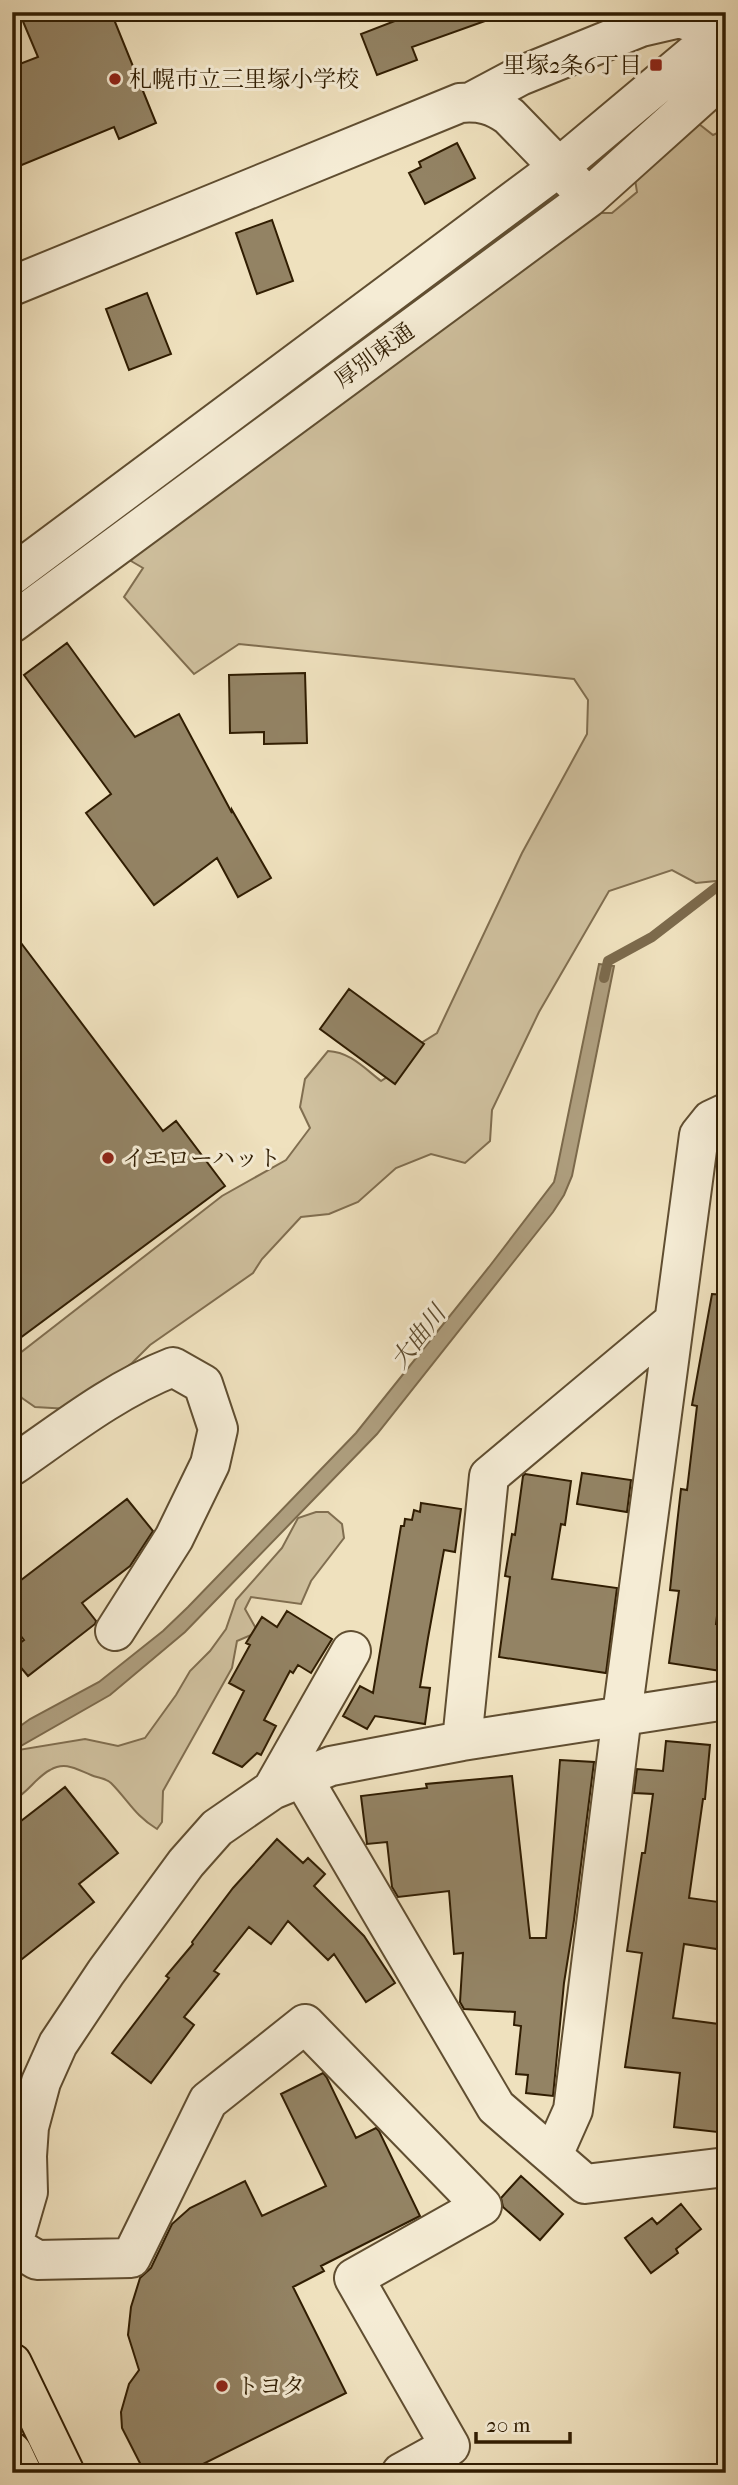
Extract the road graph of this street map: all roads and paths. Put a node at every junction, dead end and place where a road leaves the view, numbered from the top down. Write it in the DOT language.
graph roads {
  1 [pos="723,30"];
  2 [pos="726,74"];
  3 [pos="471,102"];
  4 [pos="559,167"];
  5 [pos="588,198"];
  6 [pos="12,286"];
  7 [pos="12,575"];
  8 [pos="12,623"];
  9 [pos="726,1113"];
  10 [pos="673,1322"];
  11 [pos="12,1466"];
  12 [pos="115,1631"];
  13 [pos="351,1651"];
  14 [pos="726,1700"];
  15 [pos="622,1715"];
  16 [pos="462,1741"];
  17 [pos="287,1783"];
  18 [pos="553,2155"];
  19 [pos="726,2167"];
  20 [pos="12,2236"];
  21 [pos="12,2245"];
  22 [pos="12,2363"];
  23 [pos="12,2452"];
  24 [pos="22,2473"];
  25 [pos="65,2473"];
  26 [pos="401,2473"];
  1 -- 3 [label="street"];
  1 -- 4 [label="street, 厚別東通"];
  2 -- 5 [label="street, 厚別東通"];
  3 -- 4 [label="street"];
  3 -- 6 [label="street"];
  4 -- 5 [label="street"];
  4 -- 7 [label="street, 厚別東通"];
  5 -- 8 [label="street, 厚別東通"];
  9 -- 10 [label="street"];
  10 -- 15 [label="street"];
  10 -- 16 [label="street"];
  11 -- 12 [label="street"];
  13 -- 17 [label="street"];
  14 -- 15 [label="street"];
  15 -- 16 [label="street"];
  15 -- 18 [label="street"];
  16 -- 17 [label="street"];
  17 -- 18 [label="street"];
  17 -- 20 [label="street"];
  18 -- 19 [label="street"];
  21 -- 26 [label="street"];
  22 -- 25 [label="highway"];
  23 -- 24 [label="highway"];
}
